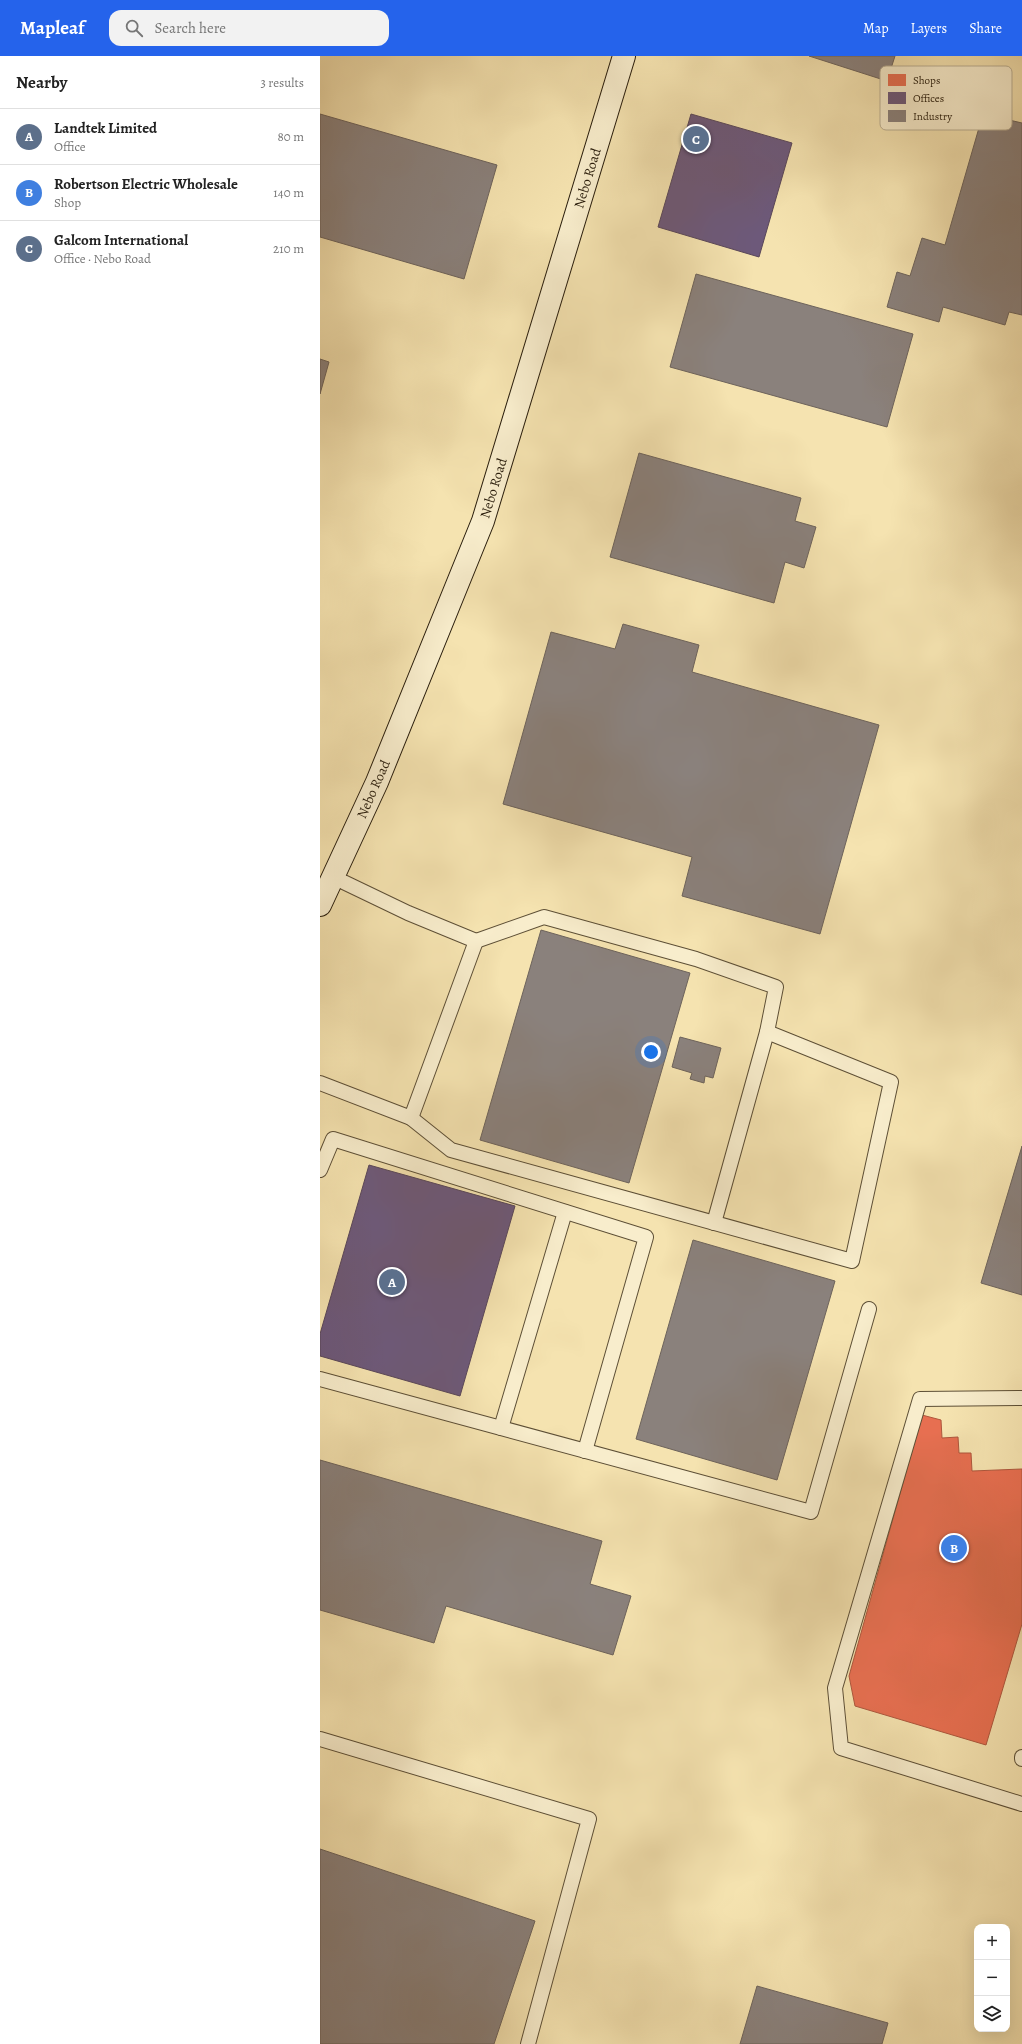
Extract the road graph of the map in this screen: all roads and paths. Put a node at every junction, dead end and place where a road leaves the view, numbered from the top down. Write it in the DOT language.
graph roads {
  1 [pos="624,56"];
  2 [pos="333,877"];
  3 [pos="320,905"];
  4 [pos="476,941"];
  5 [pos="767,1032"];
  6 [pos="320,1083"];
  7 [pos="411,1118"];
  8 [pos="320,1170"];
  9 [pos="566,1212"];
  10 [pos="714,1223"];
  11 [pos="869,1309"];
  12 [pos="320,1379"];
  13 [pos="1022,1398"];
  14 [pos="502,1428"];
  15 [pos="585,1451"];
  16 [pos="320,1738"];
  17 [pos="1022,1804"];
  18 [pos="528,2044"];
  1 -- 2 [label="street, Nebo Road"];
  2 -- 3 [label="street, Nebo Road"];
  2 -- 4 [label="lane"];
  4 -- 5 [label="lane"];
  4 -- 7 [label="lane"];
  5 -- 10 [label="lane"];
  5 -- 10 [label="lane"];
  6 -- 7 [label="lane"];
  7 -- 10 [label="lane"];
  8 -- 9 [label="lane"];
  9 -- 14 [label="lane"];
  9 -- 15 [label="lane"];
  11 -- 15 [label="lane"];
  12 -- 14 [label="lane"];
  13 -- 17 [label="lane"];
  14 -- 15 [label="lane"];
  16 -- 18 [label="lane"];
}
